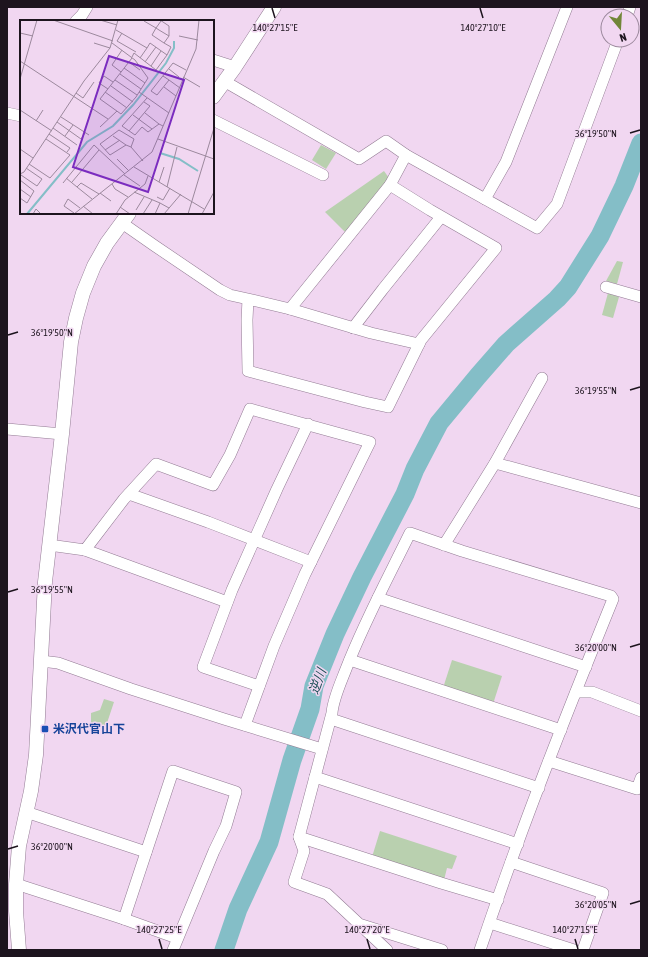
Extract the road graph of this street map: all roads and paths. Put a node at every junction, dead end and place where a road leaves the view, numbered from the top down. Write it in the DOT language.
graph roads {
  1 [pos="87,7"];
  2 [pos="274,7"];
  3 [pos="567,7"];
  4 [pos="77,20"];
  5 [pos="615,48"];
  6 [pos="214,60"];
  7 [pos="234,67"];
  8 [pos="224,81"];
  9 [pos="214,96"];
  10 [pos="7,113"];
  11 [pos="20,116"];
  12 [pos="214,120"];
  13 [pos="406,155"];
  14 [pos="323,175"];
  15 [pos="390,185"];
  16 [pos="485,199"];
  17 [pos="441,217"];
  18 [pos="126,218"];
  19 [pos="606,287"];
  20 [pos="641,297"];
  21 [pos="248,299"];
  22 [pos="290,309"];
  23 [pos="353,328"];
  24 [pos="419,344"];
  25 [pos="542,378"];
  26 [pos="308,424"];
  27 [pos="7,429"];
  28 [pos="62,434"];
  29 [pos="495,463"];
  30 [pos="128,494"];
  31 [pos="641,503"];
  32 [pos="254,540"];
  33 [pos="49,545"];
  34 [pos="444,545"];
  35 [pos="85,550"];
  36 [pos="311,562"];
  37 [pos="378,598"];
  38 [pos="228,602"];
  39 [pos="350,660"];
  40 [pos="41,661"];
  41 [pos="586,667"];
  42 [pos="259,686"];
  43 [pos="576,692"];
  44 [pos="641,711"];
  45 [pos="330,719"];
  46 [pos="245,725"];
  47 [pos="561,730"];
  48 [pos="318,747"];
  49 [pos="549,762"];
  50 [pos="315,777"];
  51 [pos="641,778"];
  52 [pos="539,788"];
  53 [pos="26,812"];
  54 [pos="299,837"];
  55 [pos="518,844"];
  56 [pos="146,852"];
  57 [pos="511,862"];
  58 [pos="16,884"];
  59 [pos="498,900"];
  60 [pos="124,919"];
  61 [pos="490,923"];
  62 [pos="359,924"];
  63 [pos="177,938"];
  64 [pos="19,950"];
  65 [pos="173,950"];
  66 [pos="388,950"];
  67 [pos="442,950"];
  68 [pos="480,950"];
  69 [pos="574,950"];
  70 [pos="583,950"];
  1 -- 4 [label="street"];
  2 -- 7 [label="street"];
  3 -- 16 [label="street"];
  5 -- 16 [label="street"];
  6 -- 7 [label="street"];
  7 -- 8 [label="street"];
  8 -- 9 [label="street"];
  8 -- 13 [label="street"];
  10 -- 11 [label="street"];
  12 -- 14 [label="street"];
  13 -- 15 [label="street"];
  13 -- 16 [label="street"];
  15 -- 17 [label="street"];
  15 -- 22 [label="street"];
  17 -- 23 [label="street"];
  17 -- 24 [label="street"];
  18 -- 21 [label="street"];
  18 -- 28 [label="street"];
  19 -- 20 [label="street"];
  21 -- 22 [label="street"];
  21 -- 24 [label="street"];
  22 -- 23 [label="street"];
  23 -- 24 [label="street"];
  25 -- 29 [label="street"];
  26 -- 30 [label="street"];
  26 -- 32 [label="street"];
  26 -- 36 [label="street"];
  27 -- 28 [label="street"];
  28 -- 33 [label="street"];
  29 -- 31 [label="street"];
  29 -- 34 [label="street"];
  30 -- 32 [label="street"];
  30 -- 35 [label="street"];
  32 -- 36 [label="street"];
  32 -- 38 [label="street"];
  33 -- 35 [label="street"];
  33 -- 40 [label="street"];
  34 -- 37 [label="street"];
  34 -- 41 [label="street"];
  35 -- 38 [label="street"];
  36 -- 42 [label="street"];
  37 -- 39 [label="street"];
  37 -- 41 [label="street"];
  38 -- 42 [label="street"];
  39 -- 45 [label="street"];
  39 -- 47 [label="street"];
  40 -- 46 [label="street"];
  40 -- 53 [label="street"];
  41 -- 43 [label="street"];
  42 -- 46 [label="street"];
  43 -- 44 [label="street"];
  43 -- 47 [label="street"];
  45 -- 48 [label="street"];
  45 -- 52 [label="street"];
  46 -- 48 [label="street"];
  47 -- 49 [label="street"];
  48 -- 50 [label="street"];
  49 -- 51 [label="street"];
  49 -- 52 [label="street"];
  50 -- 54 [label="street"];
  50 -- 55 [label="street"];
  52 -- 55 [label="street"];
  53 -- 56 [label="street"];
  53 -- 58 [label="street"];
  54 -- 59 [label="street"];
  54 -- 62 [label="street"];
  55 -- 57 [label="street"];
  56 -- 60 [label="street"];
  56 -- 63 [label="street"];
  57 -- 59 [label="street"];
  57 -- 70 [label="street"];
  58 -- 60 [label="street"];
  58 -- 64 [label="street"];
  59 -- 61 [label="street"];
  60 -- 63 [label="street"];
  61 -- 68 [label="street"];
  61 -- 69 [label="street"];
  62 -- 66 [label="street"];
  62 -- 67 [label="street"];
  63 -- 65 [label="street"];
}
